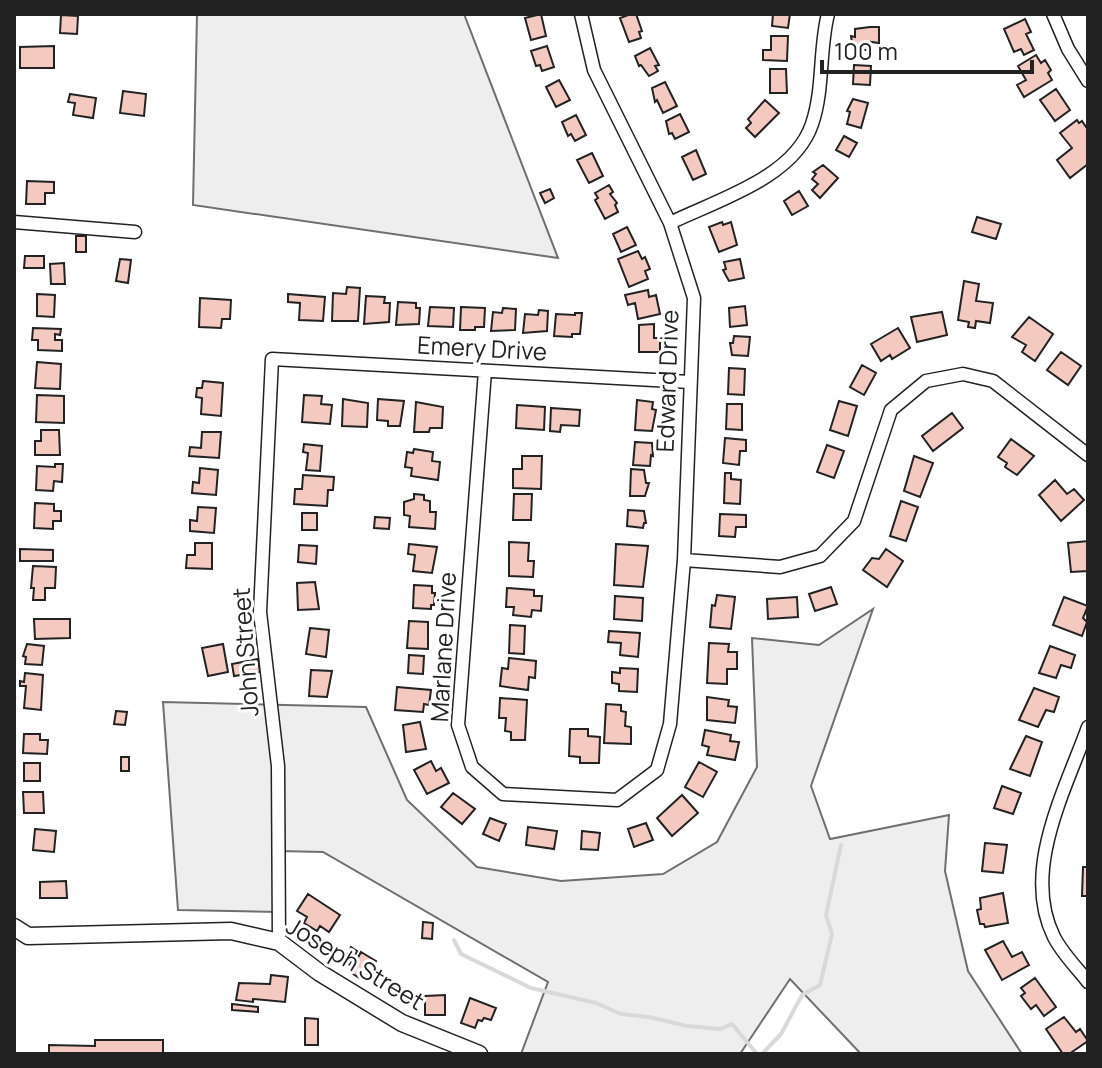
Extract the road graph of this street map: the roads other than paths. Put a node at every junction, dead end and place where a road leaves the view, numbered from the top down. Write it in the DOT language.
graph roads {
  1 [pos="581,14"];
  2 [pos="828,14"];
  3 [pos="1053,14"];
  4 [pos="1088,81"];
  5 [pos="14,222"];
  6 [pos="670,223"];
  7 [pos="135,232"];
  8 [pos="272,359"];
  9 [pos="485,371"];
  10 [pos="690,382"];
  11 [pos="1088,455"];
  12 [pos="684,560"];
  13 [pos="670,724"];
  14 [pos="1088,727"];
  15 [pos="14,927"];
  16 [pos="279,942"];
  17 [pos="1088,982"];
  18 [pos="479,1054"];
  1 -- 6 [label="street, Edward Drive"];
  2 -- 6 [label="street"];
  3 -- 4 [label="street"];
  5 -- 7 [label="street"];
  6 -- 10 [label="street, Edward Drive"];
  8 -- 9 [label="street, Emery Drive"];
  8 -- 16 [label="street, John Street"];
  9 -- 10 [label="street, Emery Drive"];
  9 -- 13 [label="street, Marlane Drive"];
  10 -- 12 [label="street, Edward Drive"];
  11 -- 12 [label="street"];
  12 -- 13 [label="street, Edward Drive"];
  14 -- 17 [label="street"];
  15 -- 16 [label="street, Joseph Street"];
  16 -- 18 [label="street, Joseph Street"];
}
